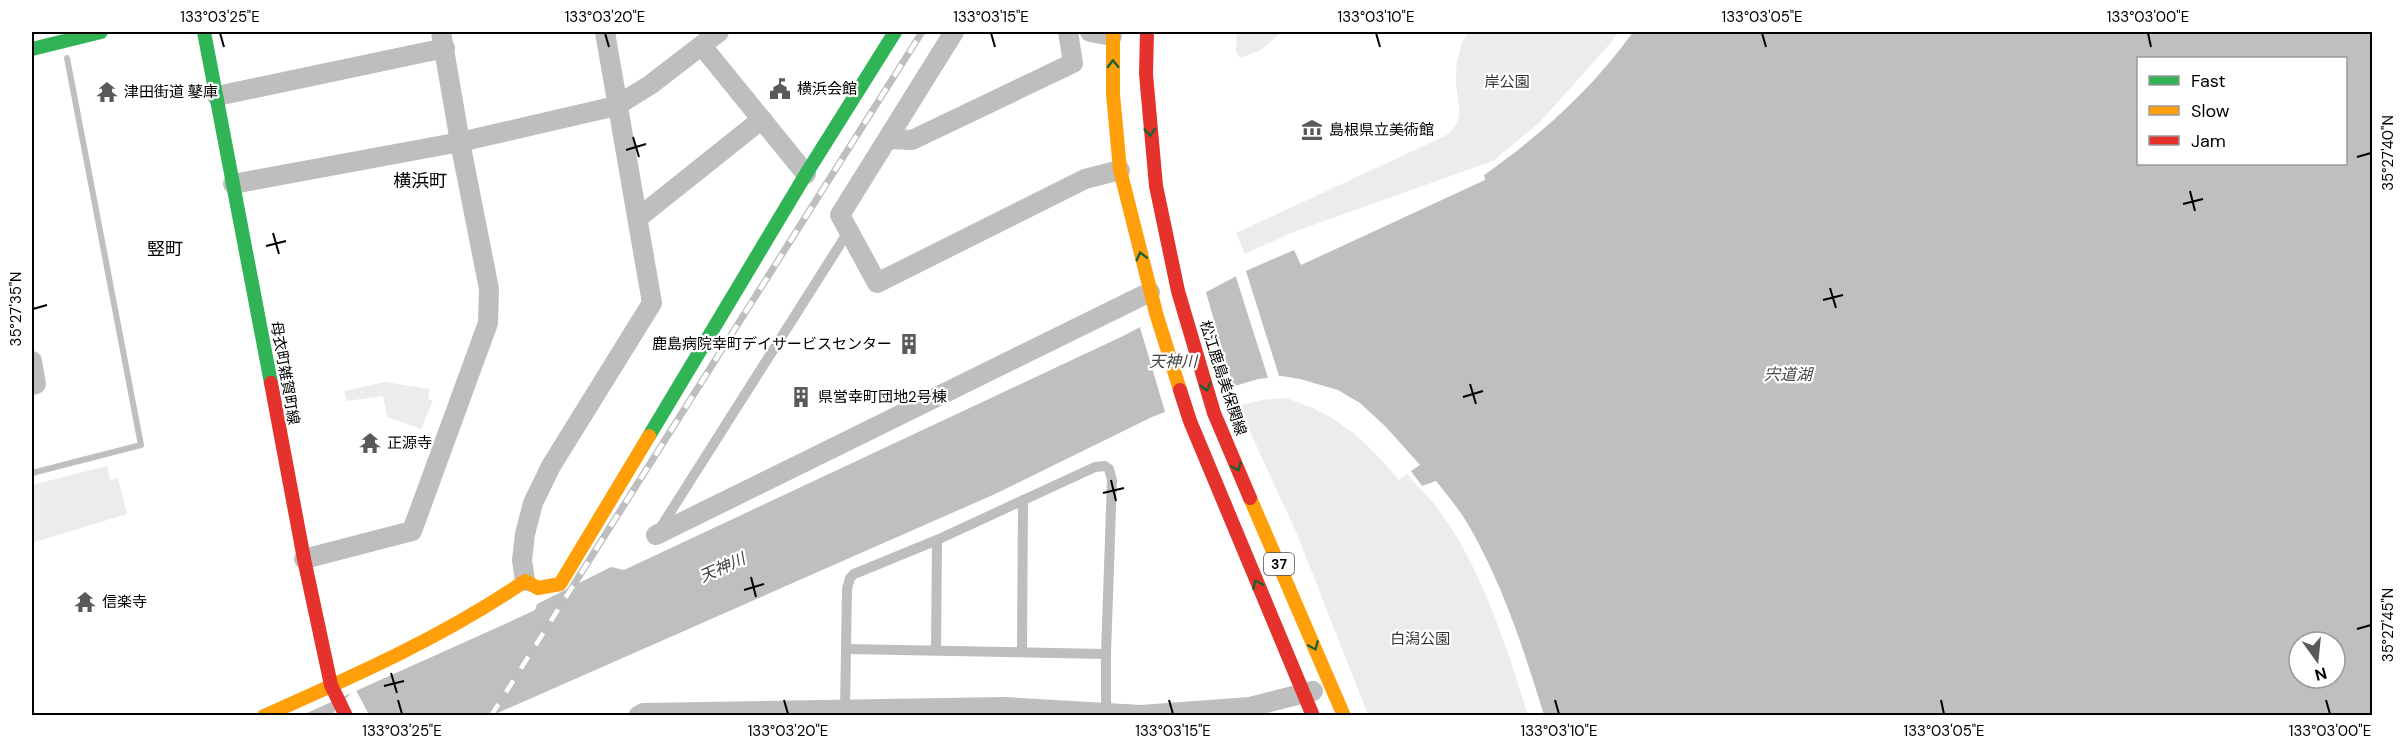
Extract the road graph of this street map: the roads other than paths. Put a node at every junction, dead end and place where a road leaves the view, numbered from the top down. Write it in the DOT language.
graph roads {
  1 [pos="101,32"];
  2 [pos="204,32"];
  3 [pos="605,32"];
  4 [pos="719,32"];
  5 [pos="895,32"];
  6 [pos="954,32"];
  7 [pos="1068,32"];
  8 [pos="1090,32"];
  9 [pos="1147,32"];
  10 [pos="1112,33"];
  11 [pos="443,40"];
  12 [pos="702,46"];
  13 [pos="32,49"];
  14 [pos="217,96"];
  15 [pos="616,106"];
  16 [pos="762,119"];
  17 [pos="888,140"];
  18 [pos="460,142"];
  19 [pos="1120,170"];
  20 [pos="806,174"];
  21 [pos="233,184"];
  22 [pos="638,218"];
  23 [pos="848,232"];
  24 [pos="1150,292"];
  25 [pos="32,361"];
  26 [pos="32,386"];
  27 [pos="1023,500"];
  28 [pos="656,535"];
  29 [pos="937,540"];
  30 [pos="304,559"];
  31 [pos="525,581"];
  32 [pos="846,649"];
  33 [pos="936,650"];
  34 [pos="1023,651"];
  35 [pos="1106,654"];
  36 [pos="330,685"];
  37 [pos="1331,685"];
  38 [pos="1303,694"];
  39 [pos="845,709"];
  40 [pos="1106,712"];
  41 [pos="876,713"];
  42 [pos="1141,715"];
  43 [pos="264,716"];
  44 [pos="346,716"];
  45 [pos="638,716"];
  46 [pos="1313,716"];
  47 [pos="1344,716"];
  1 -- 13 [label="main road"];
  2 -- 14 [label="main road, 母衣町雑賀町線"];
  3 -- 15 [label="street"];
  4 -- 12 [label="street"];
  5 -- 20 [label="main road"];
  6 -- 17 [label="street"];
  7 -- 17 [label="street"];
  8 -- 10 [label="street"];
  9 -- 37 [label="main road, 松江鹿島美保関線 / 37, one-way"];
  19 -- 10 [label="main road, 37, one-way"];
  11 -- 14 [label="street"];
  11 -- 18 [label="street"];
  12 -- 15 [label="street"];
  12 -- 16 [label="street"];
  14 -- 21 [label="main road, 母衣町雑賀町線"];
  15 -- 18 [label="street"];
  15 -- 22 [label="street"];
  16 -- 20 [label="street"];
  16 -- 22 [label="street"];
  17 -- 23 [label="street"];
  18 -- 21 [label="street"];
  18 -- 30 [label="street"];
  19 -- 23 [label="street"];
  24 -- 19 [label="main road, 37, one-way"];
  20 -- 31 [label="main road"];
  21 -- 30 [label="main road, 母衣町雑賀町線"];
  22 -- 31 [label="street"];
  23 -- 28 [label="lane"];
  24 -- 28 [label="street"];
  38 -- 24 [label="main road, 37, one-way"];
  25 -- 26 [label="street"];
  27 -- 29 [label="lane"];
  27 -- 34 [label="lane"];
  27 -- 35 [label="lane"];
  29 -- 32 [label="lane"];
  29 -- 33 [label="lane"];
  30 -- 36 [label="main road, 母衣町雑賀町線"];
  31 -- 36 [label="main road"];
  32 -- 33 [label="lane"];
  32 -- 39 [label="lane"];
  33 -- 34 [label="lane"];
  34 -- 35 [label="lane"];
  35 -- 40 [label="lane"];
  36 -- 43 [label="main road"];
  36 -- 44 [label="main road, 母衣町雑賀町線"];
  37 -- 38 [label="street"];
  37 -- 47 [label="main road, 松江鹿島美保関線 / 37"];
  38 -- 42 [label="street"];
  38 -- 46 [label="main road, 37"];
  39 -- 41 [label="street"];
  39 -- 45 [label="street"];
  40 -- 41 [label="street"];
  40 -- 42 [label="street"];
}
